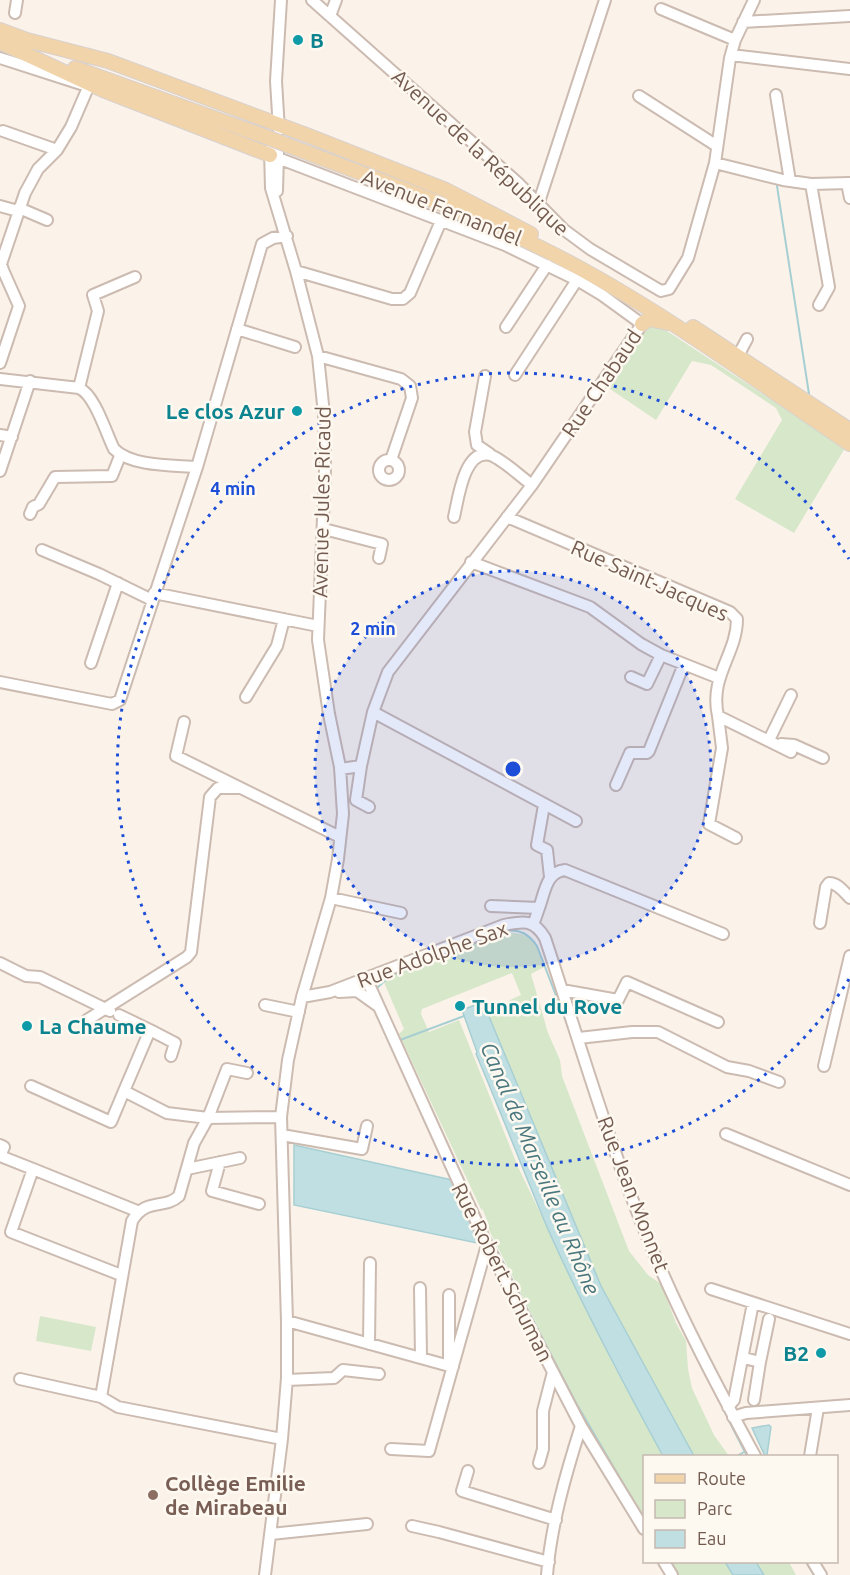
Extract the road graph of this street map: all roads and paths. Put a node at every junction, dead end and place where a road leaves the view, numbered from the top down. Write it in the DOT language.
graph roads {
  1 [pos="17,0"];
  2 [pos="281,0"];
  3 [pos="312,0"];
  4 [pos="336,0"];
  5 [pos="604,0"];
  6 [pos="754,0"];
  7 [pos="661,9"];
  8 [pos="15,13"];
  9 [pos="330,16"];
  10 [pos="850,16"];
  11 [pos="743,22"];
  12 [pos="0,30"];
  13 [pos="735,40"];
  14 [pos="0,41"];
  15 [pos="731,55"];
  16 [pos="1,59"];
  17 [pos="850,69"];
  18 [pos="90,84"];
  19 [pos="776,95"];
  20 [pos="639,96"];
  21 [pos="3,131"];
  22 [pos="275,139"];
  23 [pos="717,146"];
  24 [pos="57,150"];
  25 [pos="715,163"];
  26 [pos="790,182"];
  27 [pos="849,183"];
  28 [pos="811,184"];
  29 [pos="850,198"];
  30 [pos="538,205"];
  31 [pos="0,206"];
  32 [pos="19,210"];
  33 [pos="47,220"];
  34 [pos="441,221"];
  35 [pos="286,236"];
  36 [pos="547,265"];
  37 [pos="2,270"];
  38 [pos="297,271"];
  39 [pos="135,277"];
  40 [pos="577,280"];
  41 [pos="819,305"];
  42 [pos="642,324"];
  43 [pos="506,327"];
  44 [pos="678,327"];
  45 [pos="237,329"];
  46 [pos="747,339"];
  47 [pos="295,347"];
  48 [pos="318,356"];
  49 [pos="738,356"];
  50 [pos="0,363"];
  51 [pos="515,375"];
  52 [pos="485,376"];
  53 [pos="0,379"];
  54 [pos="30,381"];
  55 [pos="79,388"];
  56 [pos="850,430"];
  57 [pos="0,435"];
  58 [pos="12,437"];
  59 [pos="850,444"];
  60 [pos="492,455"];
  61 [pos="120,456"];
  62 [pos="391,460"];
  63 [pos="197,467"];
  64 [pos="0,471"];
  65 [pos="532,484"];
  66 [pos="30,514"];
  67 [pos="453,517"];
  68 [pos="507,517"];
  69 [pos="324,529"];
  70 [pos="42,550"];
  71 [pos="379,558"];
  72 [pos="471,562"];
  73 [pos="118,583"];
  74 [pos="153,597"];
  75 [pos="284,619"];
  76 [pos="318,626"];
  77 [pos="661,655"];
  78 [pos="91,663"];
  79 [pos="682,663"];
  80 [pos="631,677"];
  81 [pos="719,678"];
  82 [pos="0,682"];
  83 [pos="791,695"];
  84 [pos="246,697"];
  85 [pos="660,711"];
  86 [pos="373,712"];
  87 [pos="718,716"];
  88 [pos="184,722"];
  89 [pos="772,742"];
  90 [pos="791,752"];
  91 [pos="823,758"];
  92 [pos="361,766"];
  93 [pos="340,769"];
  94 [pos="616,785"];
  95 [pos="240,788"];
  96 [pos="544,805"];
  97 [pos="369,807"];
  98 [pos="576,821"];
  99 [pos="340,837"];
  100 [pos="736,838"];
  101 [pos="550,877"];
  102 [pos="331,898"];
  103 [pos="850,898"];
  104 [pos="491,906"];
  105 [pos="539,908"];
  106 [pos="401,913"];
  107 [pos="820,923"];
  108 [pos="533,924"];
  109 [pos="723,934"];
  110 [pos="850,956"];
  111 [pos="0,963"];
  112 [pos="360,983"];
  113 [pos="562,990"];
  114 [pos="302,997"];
  115 [pos="265,1005"];
  116 [pos="379,1006"];
  117 [pos="112,1011"];
  118 [pos="299,1012"];
  119 [pos="87,1020"];
  120 [pos="718,1022"];
  121 [pos="150,1030"];
  122 [pos="579,1038"];
  123 [pos="171,1056"];
  124 [pos="824,1066"];
  125 [pos="247,1073"];
  126 [pos="779,1082"];
  127 [pos="31,1086"];
  128 [pos="124,1091"];
  129 [pos="282,1117"];
  130 [pos="208,1118"];
  131 [pos="367,1126"];
  132 [pos="726,1134"];
  133 [pos="282,1135"];
  134 [pos="0,1145"];
  135 [pos="240,1158"];
  136 [pos="220,1162"];
  137 [pos="33,1169"];
  138 [pos="186,1170"];
  139 [pos="850,1185"];
  140 [pos="259,1204"];
  141 [pos="137,1211"];
  142 [pos="487,1245"];
  143 [pos="370,1263"];
  144 [pos="121,1275"];
  145 [pos="420,1288"];
  146 [pos="711,1289"];
  147 [pos="449,1295"];
  148 [pos="753,1303"];
  149 [pos="769,1319"];
  150 [pos="287,1321"];
  151 [pos="850,1334"];
  152 [pos="369,1344"];
  153 [pos="421,1358"];
  154 [pos="744,1358"];
  155 [pos="760,1362"];
  156 [pos="451,1366"];
  157 [pos="553,1372"];
  158 [pos="379,1374"];
  159 [pos="20,1379"];
  160 [pos="287,1380"];
  161 [pos="101,1397"];
  162 [pos="754,1400"];
  163 [pos="850,1405"];
  164 [pos="818,1408"];
  165 [pos="731,1412"];
  166 [pos="582,1426"];
  167 [pos="282,1439"];
  168 [pos="390,1449"];
  169 [pos="754,1455"];
  170 [pos="810,1455"];
  171 [pos="539,1463"];
  172 [pos="468,1471"];
  173 [pos="556,1520"];
  174 [pos="367,1524"];
  175 [pos="412,1526"];
  176 [pos="643,1526"];
  177 [pos="271,1534"];
  178 [pos="549,1562"];
  179 [pos="265,1575"];
  180 [pos="547,1575"];
  1 -- 8 [label="street"];
  2 -- 22 [label="street, Avenue Jules Ricaud"];
  3 -- 9 [label="street, Avenue de la République"];
  4 -- 9 [label="street"];
  5 -- 30 [label="street"];
  6 -- 11 [label="street"];
  7 -- 13 [label="street"];
  9 -- 30 [label="street, Avenue de la République"];
  10 -- 11 [label="street"];
  11 -- 13 [label="street"];
  12 -- 22 [label="main road, Avenue Fernandel"];
  13 -- 15 [label="street"];
  14 -- 18 [label="main road"];
  14 -- 22 [label="main road, Avenue Fernandel"];
  15 -- 17 [label="street"];
  15 -- 23 [label="street"];
  16 -- 18 [label="street"];
  18 -- 22 [label="main road"];
  18 -- 24 [label="street"];
  19 -- 26 [label="street"];
  20 -- 23 [label="street"];
  21 -- 24 [label="street"];
  22 -- 34 [label="street, Rue Chabaud"];
  22 -- 35 [label="street, Avenue Jules Ricaud"];
  22 -- 44 [label="main road, Avenue Fernandel"];
  22 -- 49 [label="main road, Avenue Fernandel"];
  23 -- 25 [label="street"];
  24 -- 32 [label="street"];
  25 -- 26 [label="street"];
  25 -- 30 [label="street, Avenue de la République"];
  26 -- 28 [label="street"];
  27 -- 28 [label="street"];
  27 -- 29 [label="street"];
  28 -- 41 [label="street"];
  31 -- 32 [label="street"];
  32 -- 33 [label="street"];
  32 -- 37 [label="street"];
  34 -- 36 [label="street, Rue Chabaud"];
  34 -- 38 [label="street"];
  35 -- 38 [label="street, Avenue Jules Ricaud"];
  35 -- 45 [label="street"];
  36 -- 40 [label="street, Rue Chabaud"];
  36 -- 43 [label="street"];
  37 -- 50 [label="street"];
  38 -- 48 [label="street, Avenue Jules Ricaud"];
  39 -- 55 [label="street"];
  40 -- 42 [label="street, Rue Chabaud"];
  40 -- 51 [label="street"];
  42 -- 44 [label="main road"];
  42 -- 65 [label="street, Rue Chabaud"];
  44 -- 59 [label="main road, Avenue Fernandel"];
  45 -- 47 [label="street"];
  45 -- 63 [label="street"];
  46 -- 49 [label="street"];
  48 -- 62 [label="street"];
  48 -- 69 [label="street, Avenue Jules Ricaud"];
  49 -- 56 [label="main road, Avenue Fernandel"];
  52 -- 60 [label="street"];
  53 -- 54 [label="street"];
  54 -- 55 [label="street"];
  54 -- 58 [label="street"];
  55 -- 61 [label="street"];
  57 -- 58 [label="street"];
  58 -- 64 [label="street"];
  60 -- 65 [label="street"];
  60 -- 67 [label="street"];
  61 -- 63 [label="street"];
  61 -- 66 [label="street"];
  63 -- 74 [label="street"];
  65 -- 68 [label="street, Rue Chabaud"];
  68 -- 72 [label="street, Rue Chabaud"];
  68 -- 81 [label="street, Rue Saint-Jacques"];
  69 -- 71 [label="street"];
  69 -- 76 [label="street, Avenue Jules Ricaud"];
  70 -- 73 [label="street"];
  72 -- 77 [label="street"];
  72 -- 86 [label="street, Rue Chabaud"];
  73 -- 74 [label="street"];
  73 -- 78 [label="street"];
  74 -- 75 [label="street"];
  74 -- 82 [label="street"];
  75 -- 76 [label="street"];
  75 -- 84 [label="street"];
  76 -- 93 [label="street, Avenue Jules Ricaud"];
  77 -- 79 [label="street"];
  77 -- 80 [label="street"];
  79 -- 81 [label="street"];
  79 -- 85 [label="street"];
  79 -- 94 [label="street"];
  81 -- 87 [label="street, Rue Saint-Jacques"];
  83 -- 89 [label="street"];
  86 -- 92 [label="street, Rue Chabaud"];
  86 -- 96 [label="street"];
  87 -- 89 [label="street"];
  87 -- 100 [label="street, Rue Saint-Jacques"];
  88 -- 95 [label="street"];
  89 -- 90 [label="street"];
  89 -- 91 [label="street"];
  92 -- 93 [label="street"];
  92 -- 97 [label="street, Rue Chabaud"];
  93 -- 99 [label="street, Avenue Jules Ricaud"];
  95 -- 99 [label="street"];
  95 -- 117 [label="street"];
  96 -- 98 [label="street"];
  96 -- 101 [label="street"];
  99 -- 102 [label="street, Avenue Jules Ricaud"];
  101 -- 105 [label="street"];
  101 -- 109 [label="street"];
  102 -- 106 [label="street"];
  102 -- 114 [label="street, Avenue Jules Ricaud"];
  103 -- 107 [label="street"];
  104 -- 105 [label="street, Rue Adolphe Sax"];
  105 -- 108 [label="street, Rue Adolphe Sax"];
  108 -- 112 [label="street, Rue Adolphe Sax"];
  108 -- 113 [label="street, Rue Jean Monnet"];
  110 -- 124 [label="street"];
  111 -- 117 [label="street"];
  112 -- 114 [label="street, Rue Adolphe Sax"];
  112 -- 116 [label="street"];
  112 -- 116 [label="street, Rue Robert Schuman"];
  113 -- 120 [label="street"];
  113 -- 122 [label="street, Rue Jean Monnet"];
  114 -- 118 [label="street, Avenue Jules Ricaud"];
  115 -- 118 [label="street"];
  116 -- 142 [label="street, Rue Robert Schuman"];
  117 -- 119 [label="street"];
  117 -- 121 [label="street"];
  118 -- 129 [label="street, Avenue Jules Ricaud"];
  121 -- 123 [label="street"];
  121 -- 128 [label="street"];
  122 -- 126 [label="street"];
  122 -- 165 [label="street, Rue Jean Monnet"];
  125 -- 130 [label="street"];
  127 -- 128 [label="street"];
  128 -- 130 [label="street"];
  129 -- 130 [label="street"];
  129 -- 133 [label="street, Avenue Jules Ricaud"];
  130 -- 138 [label="street"];
  131 -- 133 [label="street"];
  132 -- 139 [label="street"];
  133 -- 150 [label="street, Avenue Jules Ricaud"];
  134 -- 137 [label="street"];
  135 -- 136 [label="street"];
  136 -- 138 [label="street"];
  136 -- 140 [label="street"];
  137 -- 141 [label="street"];
  137 -- 144 [label="street"];
  138 -- 141 [label="street"];
  141 -- 144 [label="street"];
  142 -- 156 [label="street"];
  142 -- 157 [label="street, Rue Robert Schuman"];
  143 -- 152 [label="street"];
  144 -- 161 [label="street"];
  145 -- 153 [label="street"];
  146 -- 148 [label="street"];
  147 -- 156 [label="street"];
  148 -- 151 [label="street"];
  148 -- 154 [label="street"];
  149 -- 155 [label="street"];
  150 -- 152 [label="street"];
  150 -- 160 [label="street, Avenue Jules Ricaud"];
  152 -- 153 [label="street"];
  153 -- 156 [label="street"];
  154 -- 155 [label="street"];
  154 -- 165 [label="street"];
  155 -- 162 [label="street"];
  156 -- 168 [label="street"];
  157 -- 166 [label="street, Rue Robert Schuman"];
  157 -- 171 [label="street"];
  158 -- 160 [label="street"];
  159 -- 161 [label="street"];
  160 -- 167 [label="street, Avenue Jules Ricaud"];
  161 -- 167 [label="street"];
  163 -- 164 [label="street"];
  164 -- 165 [label="street"];
  164 -- 170 [label="street"];
  165 -- 169 [label="street, Rue Jean Monnet"];
  166 -- 173 [label="street"];
  166 -- 176 [label="street, Rue Robert Schuman"];
  167 -- 177 [label="street, Avenue Jules Ricaud"];
  172 -- 173 [label="street"];
  173 -- 178 [label="street"];
  174 -- 177 [label="street"];
  175 -- 178 [label="street"];
  177 -- 179 [label="street, Avenue Jules Ricaud"];
  178 -- 180 [label="street"];
}
